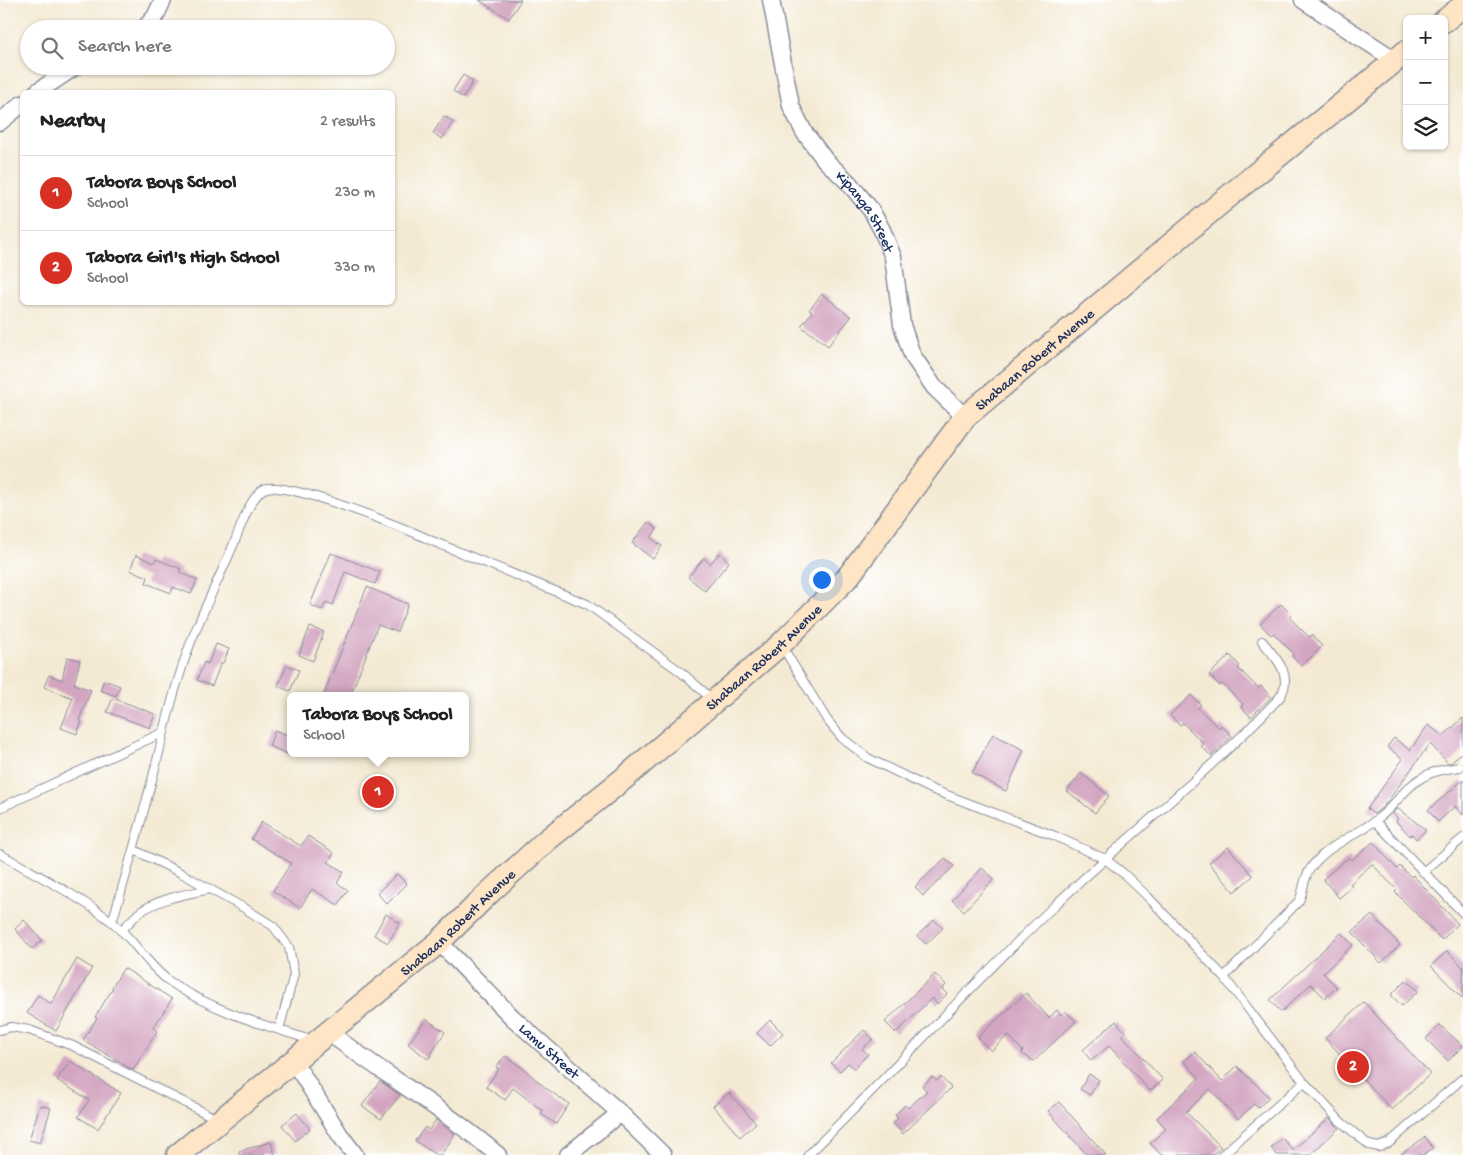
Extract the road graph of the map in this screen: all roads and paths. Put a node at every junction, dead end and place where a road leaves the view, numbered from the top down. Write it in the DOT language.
graph roads {
  1 [pos="163,0"];
  2 [pos="771,0"];
  3 [pos="1302,0"];
  4 [pos="1463,6"];
  5 [pos="1448,18"];
  6 [pos="152,20"];
  7 [pos="1401,55"];
  8 [pos="62,75"];
  9 [pos="40,90"];
  10 [pos="20,106"];
  11 [pos="0,122"];
  12 [pos="965,418"];
  13 [pos="1262,641"];
  14 [pos="781,644"];
  15 [pos="714,701"];
  16 [pos="164,732"];
  17 [pos="1460,768"];
  18 [pos="0,808"];
  19 [pos="1375,822"];
  20 [pos="1463,838"];
  21 [pos="134,850"];
  22 [pos="0,854"];
  23 [pos="1105,859"];
  24 [pos="1423,872"];
  25 [pos="210,889"];
  26 [pos="1463,913"];
  27 [pos="112,922"];
  28 [pos="121,931"];
  29 [pos="439,942"];
  30 [pos="1224,977"];
  31 [pos="0,1030"];
  32 [pos="280,1030"];
  33 [pos="322,1037"];
  34 [pos="293,1060"];
  35 [pos="1463,1078"];
  36 [pos="1304,1082"];
  37 [pos="620,1113"];
  38 [pos="219,1120"];
  39 [pos="178,1155"];
  40 [pos="355,1155"];
  41 [pos="498,1155"];
  42 [pos="568,1155"];
  43 [pos="663,1155"];
  44 [pos="808,1155"];
  45 [pos="1222,1155"];
  1 -- 6 [label="street"];
  2 -- 12 [label="street, Kipanga Street"];
  3 -- 7 [label="street"];
  4 -- 5 [label="street"];
  7 -- 12 [label="street, Shabaan Robert Avenue"];
  8 -- 9 [label="street"];
  10 -- 11 [label="street"];
  12 -- 14 [label="street, Shabaan Robert Avenue"];
  13 -- 23 [label="lane"];
  14 -- 15 [label="street, Shabaan Robert Avenue"];
  14 -- 23 [label="lane"];
  15 -- 16 [label="lane"];
  15 -- 29 [label="street, Shabaan Robert Avenue"];
  16 -- 18 [label="lane"];
  16 -- 21 [label="lane"];
  17 -- 19 [label="lane"];
  19 -- 24 [label="lane"];
  19 -- 30 [label="lane"];
  20 -- 24 [label="lane"];
  21 -- 25 [label="lane"];
  21 -- 27 [label="lane"];
  22 -- 27 [label="lane"];
  23 -- 30 [label="lane"];
  23 -- 44 [label="lane"];
  24 -- 26 [label="lane"];
  25 -- 28 [label="lane"];
  25 -- 32 [label="lane"];
  27 -- 28 [label="lane"];
  28 -- 32 [label="lane"];
  29 -- 33 [label="street, Shabaan Robert Avenue"];
  29 -- 37 [label="street, Lamu Street"];
  30 -- 36 [label="lane"];
  31 -- 38 [label="lane"];
  32 -- 33 [label="lane"];
  33 -- 34 [label="street, Shabaan Robert Avenue"];
  33 -- 41 [label="street"];
  34 -- 38 [label="street, Shabaan Robert Avenue"];
  34 -- 40 [label="street"];
  35 -- 36 [label="lane"];
  36 -- 45 [label="lane"];
  37 -- 42 [label="street"];
  37 -- 43 [label="street, Lamu Street"];
  38 -- 39 [label="street, Shabaan Robert Avenue"];
}
